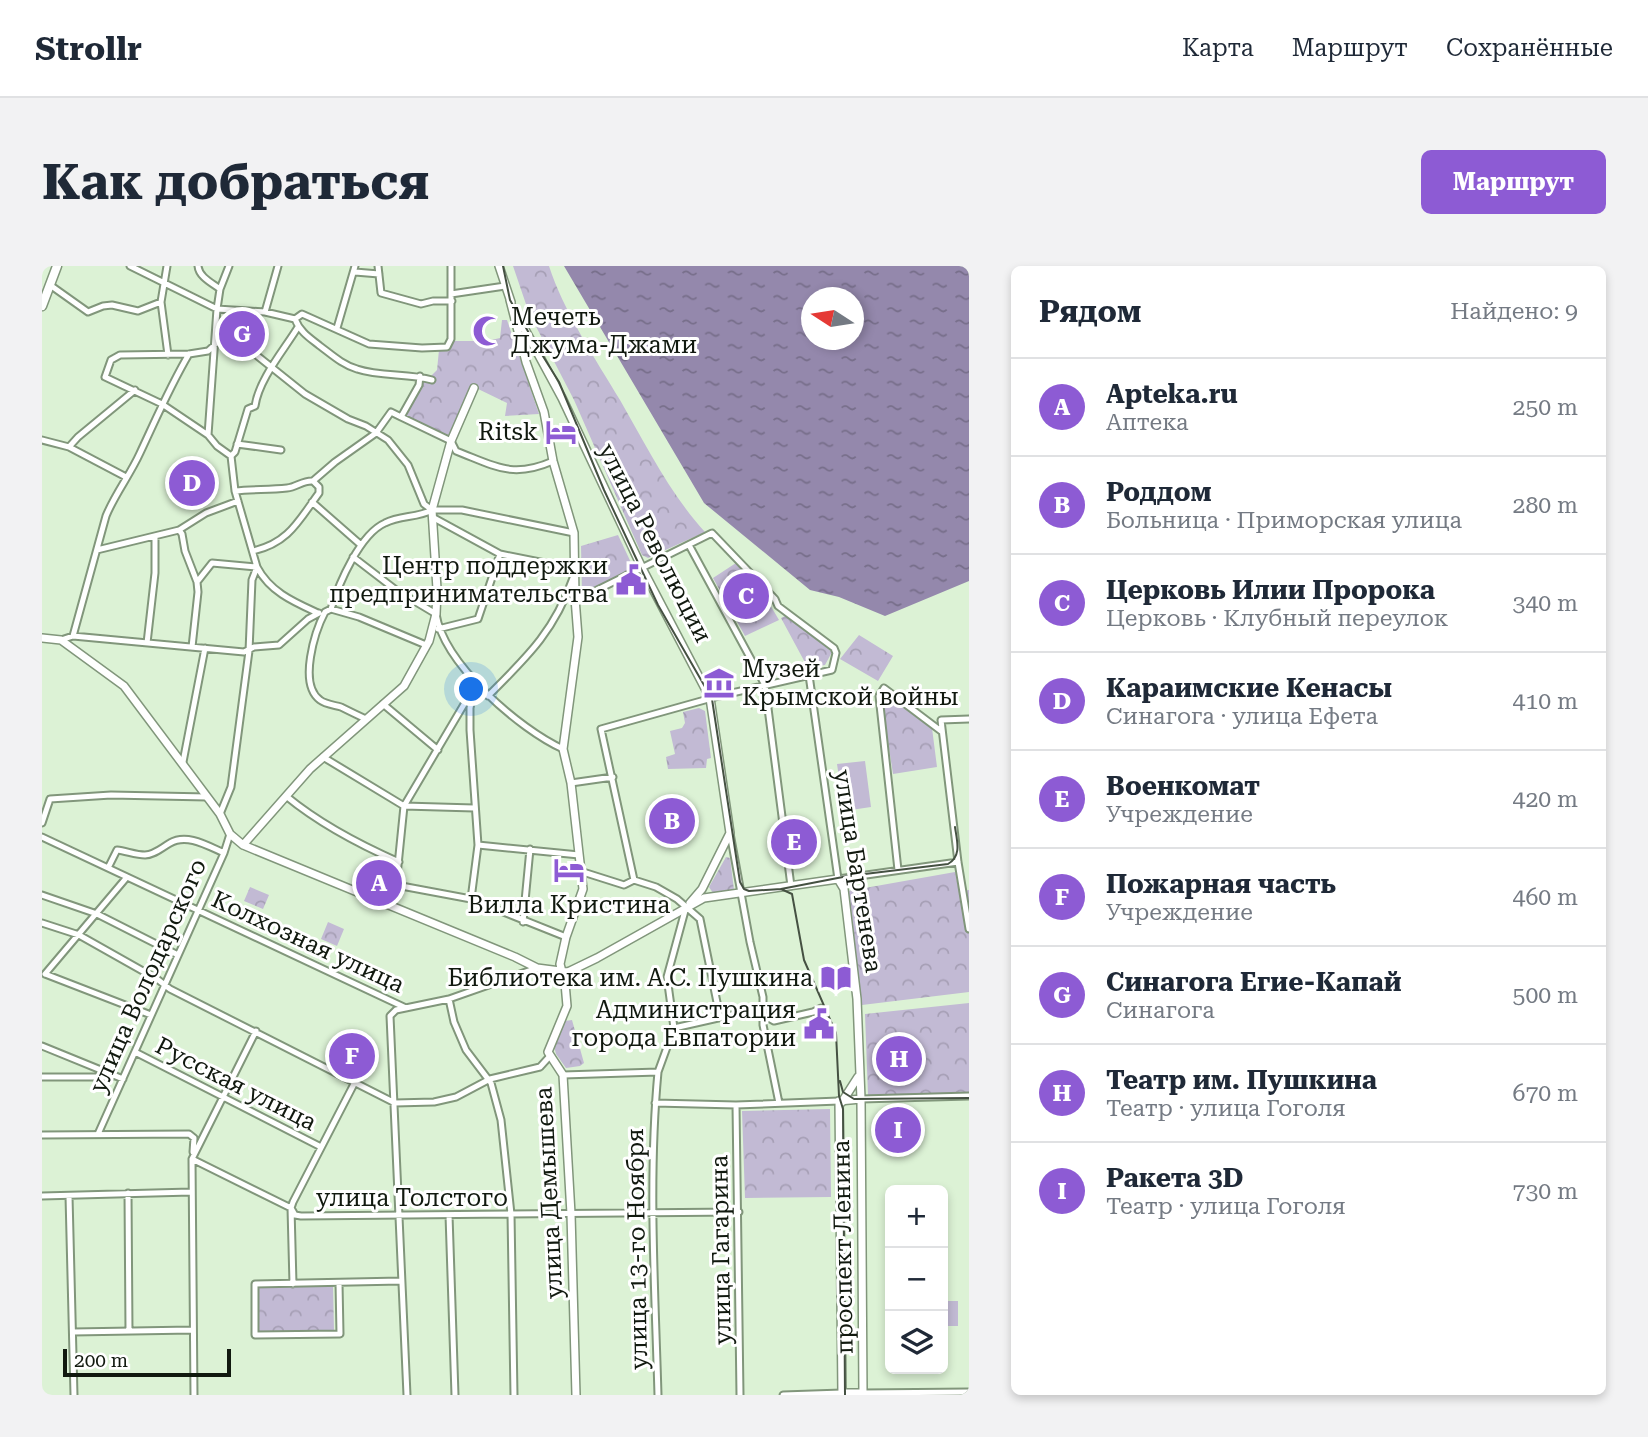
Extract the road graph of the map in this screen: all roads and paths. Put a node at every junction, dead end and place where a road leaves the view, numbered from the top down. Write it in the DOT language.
graph roads {
  1 [pos="57,266"];
  2 [pos="130,266"];
  3 [pos="167,266"];
  4 [pos="198,266"];
  5 [pos="229,266"];
  6 [pos="278,266"];
  7 [pos="378,266"];
  8 [pos="451,266"];
  9 [pos="499,266"];
  10 [pos="355,269"];
  11 [pos="379,274"];
  12 [pos="165,284"];
  13 [pos="50,285"];
  14 [pos="505,286"];
  15 [pos="220,289"];
  16 [pos="451,298"];
  17 [pos="510,300"];
  18 [pos="161,302"];
  19 [pos="42,306"];
  20 [pos="217,309"];
  21 [pos="265,312"];
  22 [pos="295,319"];
  23 [pos="298,327"];
  24 [pos="337,328"];
  25 [pos="215,345"];
  26 [pos="190,354"];
  27 [pos="168,355"];
  28 [pos="273,367"];
  29 [pos="420,376"];
  30 [pos="432,380"];
  31 [pos="474,388"];
  32 [pos="135,390"];
  33 [pos="162,404"];
  34 [pos="401,417"];
  35 [pos="376,433"];
  36 [pos="208,435"];
  37 [pos="42,440"];
  38 [pos="452,441"];
  39 [pos="237,444"];
  40 [pos="69,447"];
  41 [pos="281,450"];
  42 [pos="231,456"];
  43 [pos="553,461"];
  44 [pos="126,477"];
  45 [pos="313,481"];
  46 [pos="235,491"];
  47 [pos="238,500"];
  48 [pos="312,502"];
  49 [pos="433,514"];
  50 [pos="179,530"];
  51 [pos="574,533"];
  52 [pos="155,537"];
  53 [pos="361,545"];
  54 [pos="688,545"];
  55 [pos="97,550"];
  56 [pos="253,551"];
  57 [pos="500,554"];
  58 [pos="353,557"];
  59 [pos="257,567"];
  60 [pos="642,568"];
  61 [pos="575,570"];
  62 [pos="197,582"];
  63 [pos="562,604"];
  64 [pos="575,604"];
  65 [pos="331,609"];
  66 [pos="321,613"];
  67 [pos="436,614"];
  68 [pos="438,629"];
  69 [pos="74,636"];
  70 [pos="42,638"];
  71 [pos="61,640"];
  72 [pos="146,643"];
  73 [pos="426,645"];
  74 [pos="192,647"];
  75 [pos="205,648"];
  76 [pos="249,651"];
  77 [pos="809,675"];
  78 [pos="476,684"];
  79 [pos="765,685"];
  80 [pos="488,696"];
  81 [pos="710,698"];
  82 [pos="383,704"];
  83 [pos="366,719"];
  84 [pos="969,719"];
  85 [pos="941,731"];
  86 [pos="438,750"];
  87 [pos="563,750"];
  88 [pos="323,757"];
  89 [pos="183,762"];
  90 [pos="613,777"];
  91 [pos="571,783"];
  92 [pos="207,796"];
  93 [pos="286,796"];
  94 [pos="404,806"];
  95 [pos="474,808"];
  96 [pos="220,814"];
  97 [pos="42,822"];
  98 [pos="730,833"];
  99 [pos="230,834"];
  100 [pos="42,837"];
  101 [pos="243,845"];
  102 [pos="478,845"];
  103 [pos="530,849"];
  104 [pos="224,853"];
  105 [pos="579,855"];
  106 [pos="398,862"];
  107 [pos="958,862"];
  108 [pos="108,868"];
  109 [pos="898,870"];
  110 [pos="583,872"];
  111 [pos="127,877"];
  112 [pos="838,879"];
  113 [pos="634,880"];
  114 [pos="396,885"];
  115 [pos="791,886"];
  116 [pos="740,893"];
  117 [pos="703,894"];
  118 [pos="42,895"];
  119 [pos="471,898"];
  120 [pos="391,905"];
  121 [pos="687,907"];
  122 [pos="197,910"];
  123 [pos="97,914"];
  124 [pos="523,922"];
  125 [pos="42,923"];
  126 [pos="969,929"];
  127 [pos="79,936"];
  128 [pos="566,937"];
  129 [pos="178,955"];
  130 [pos="515,957"];
  131 [pos="537,968"];
  132 [pos="562,972"];
  133 [pos="44,974"];
  134 [pos="512,977"];
  135 [pos="166,985"];
  136 [pos="449,999"];
  137 [pos="406,1008"];
  138 [pos="821,1008"];
  139 [pos="764,1014"];
  140 [pos="151,1015"];
  141 [pos="720,1017"];
  142 [pos="674,1028"];
  143 [pos="256,1031"];
  144 [pos="42,1046"];
  145 [pos="135,1052"];
  146 [pos="550,1056"];
  147 [pos="658,1072"];
  148 [pos="859,1073"];
  149 [pos="563,1074"];
  150 [pos="42,1077"];
  151 [pos="114,1077"];
  152 [pos="123,1079"];
  153 [pos="488,1081"];
  154 [pos="355,1082"];
  155 [pos="223,1096"];
  156 [pos="969,1096"];
  157 [pos="861,1099"];
  158 [pos="841,1101"];
  159 [pos="395,1103"];
  160 [pos="655,1103"];
  161 [pos="779,1103"];
  162 [pos="736,1105"];
  163 [pos="98,1134"];
  164 [pos="42,1135"];
  165 [pos="321,1147"];
  166 [pos="192,1158"];
  167 [pos="191,1192"];
  168 [pos="128,1194"];
  169 [pos="42,1196"];
  170 [pos="69,1196"];
  171 [pos="291,1208"];
  172 [pos="654,1212"];
  173 [pos="739,1212"];
  174 [pos="571,1213"];
  175 [pos="511,1214"];
  176 [pos="449,1215"];
  177 [pos="398,1216"];
  178 [pos="401,1281"];
  179 [pos="339,1283"];
  180 [pos="293,1284"];
  181 [pos="192,1330"];
  182 [pos="129,1331"];
  183 [pos="73,1332"];
  184 [pos="969,1392"];
  185 [pos="842,1394"];
  186 [pos="863,1394"];
  187 [pos="74,1395"];
  188 [pos="194,1395"];
  189 [pos="407,1395"];
  190 [pos="455,1395"];
  191 [pos="514,1395"];
  192 [pos="576,1395"];
  193 [pos="658,1395"];
  194 [pos="740,1395"];
  195 [pos="783,1395"];
  1 -- 13 [label="main road"];
  2 -- 12 [label="street"];
  3 -- 12 [label="street"];
  4 -- 15 [label="street"];
  5 -- 15 [label="street"];
  6 -- 21 [label="street"];
  7 -- 11 [label="street"];
  8 -- 16 [label="street"];
  9 -- 14 [label="street, улица Революции"];
  10 -- 11 [label="street"];
  10 -- 24 [label="street"];
  11 -- 16 [label="street"];
  12 -- 18 [label="street"];
  12 -- 20 [label="street"];
  13 -- 18 [label="street"];
  13 -- 19 [label="main road"];
  14 -- 16 [label="street"];
  14 -- 17 [label="street, улица Революции"];
  15 -- 20 [label="street"];
  16 -- 24 [label="street"];
  17 -- 43 [label="street, улица Демышева"];
  17 -- 60 [label="street, улица Революции"];
  18 -- 27 [label="street"];
  20 -- 21 [label="street"];
  20 -- 25 [label="street"];
  21 -- 22 [label="street"];
  22 -- 23 [label="street"];
  22 -- 24 [label="street"];
  23 -- 28 [label="street"];
  23 -- 29 [label="street"];
  25 -- 26 [label="street"];
  25 -- 28 [label="street"];
  25 -- 36 [label="street"];
  26 -- 27 [label="street"];
  26 -- 33 [label="street"];
  27 -- 32 [label="street"];
  28 -- 35 [label="street"];
  28 -- 39 [label="street"];
  29 -- 30 [label="street"];
  29 -- 34 [label="street"];
  31 -- 38 [label="street"];
  32 -- 33 [label="street"];
  32 -- 40 [label="street"];
  33 -- 36 [label="street"];
  33 -- 44 [label="street"];
  34 -- 35 [label="street"];
  34 -- 38 [label="street"];
  35 -- 45 [label="street"];
  35 -- 49 [label="street"];
  36 -- 42 [label="street"];
  37 -- 40 [label="street"];
  38 -- 43 [label="street"];
  38 -- 49 [label="street"];
  39 -- 41 [label="street"];
  39 -- 42 [label="street"];
  40 -- 44 [label="street"];
  42 -- 46 [label="street"];
  43 -- 51 [label="street, улица Демышева"];
  44 -- 55 [label="street"];
  45 -- 46 [label="street"];
  45 -- 48 [label="street"];
  46 -- 47 [label="street"];
  47 -- 50 [label="street"];
  47 -- 56 [label="street"];
  48 -- 53 [label="street"];
  48 -- 56 [label="street"];
  49 -- 51 [label="street"];
  49 -- 53 [label="street"];
  49 -- 57 [label="street"];
  49 -- 67 [label="street"];
  50 -- 52 [label="street"];
  50 -- 62 [label="street"];
  51 -- 61 [label="street, улица Демышева"];
  52 -- 55 [label="street"];
  52 -- 72 [label="street"];
  53 -- 58 [label="street"];
  54 -- 60 [label="street"];
  54 -- 77 [label="street"];
  54 -- 79 [label="street"];
  55 -- 69 [label="street"];
  56 -- 59 [label="street"];
  57 -- 61 [label="street"];
  57 -- 68 [label="street"];
  58 -- 65 [label="street"];
  58 -- 67 [label="street"];
  59 -- 62 [label="street"];
  59 -- 66 [label="street"];
  59 -- 76 [label="street"];
  60 -- 64 [label="street"];
  60 -- 81 [label="street, улица Революции"];
  61 -- 63 [label="street"];
  61 -- 64 [label="street, улица Демышева"];
  62 -- 74 [label="street"];
  63 -- 64 [label="street"];
  63 -- 80 [label="street"];
  64 -- 87 [label="street, улица Демышева"];
  65 -- 66 [label="street"];
  65 -- 73 [label="street"];
  66 -- 76 [label="street"];
  66 -- 83 [label="street"];
  67 -- 68 [label="street"];
  67 -- 73 [label="street"];
  68 -- 78 [label="street"];
  69 -- 71 [label="street"];
  69 -- 72 [label="street"];
  70 -- 71 [label="street"];
  71 -- 89 [label="street"];
  72 -- 74 [label="street"];
  73 -- 82 [label="street"];
  74 -- 75 [label="street"];
  75 -- 76 [label="street"];
  75 -- 89 [label="street"];
  76 -- 96 [label="street"];
  77 -- 79 [label="street"];
  77 -- 112 [label="street, улица Бартенева"];
  78 -- 80 [label="street"];
  78 -- 86 [label="street"];
  78 -- 95 [label="street"];
  79 -- 81 [label="street"];
  79 -- 115 [label="street"];
  80 -- 87 [label="street"];
  81 -- 90 [label="street"];
  81 -- 98 [label="street, улица Революции"];
  82 -- 83 [label="street"];
  82 -- 86 [label="street"];
  83 -- 88 [label="street"];
  84 -- 85 [label="street"];
  85 -- 107 [label="street"];
  85 -- 109 [label="street"];
  86 -- 94 [label="street"];
  87 -- 91 [label="street, улица Демышева"];
  88 -- 93 [label="street"];
  88 -- 94 [label="street"];
  89 -- 92 [label="street"];
  90 -- 91 [label="street"];
  90 -- 113 [label="street"];
  91 -- 105 [label="street, улица Демышева"];
  92 -- 96 [label="street"];
  92 -- 97 [label="street"];
  93 -- 101 [label="street"];
  93 -- 106 [label="street"];
  94 -- 95 [label="street"];
  94 -- 106 [label="street"];
  95 -- 102 [label="street"];
  96 -- 99 [label="street"];
  98 -- 116 [label="street, улица Революции"];
  98 -- 117 [label="street"];
  99 -- 101 [label="street"];
  99 -- 104 [label="street, улица Володарского"];
  100 -- 108 [label="street, Колхозная улица"];
  101 -- 120 [label="street"];
  102 -- 103 [label="street"];
  102 -- 119 [label="street"];
  103 -- 105 [label="street"];
  103 -- 124 [label="street"];
  104 -- 108 [label="street"];
  104 -- 122 [label="street, улица Володарского"];
  105 -- 110 [label="street, улица Демышева"];
  106 -- 114 [label="street"];
  107 -- 109 [label="street"];
  107 -- 126 [label="street"];
  108 -- 111 [label="street, Колхозная улица"];
  109 -- 112 [label="street"];
  110 -- 113 [label="street"];
  110 -- 128 [label="street, улица Демышева"];
  111 -- 122 [label="street, Колхозная улица"];
  111 -- 123 [label="street"];
  112 -- 115 [label="street"];
  112 -- 148 [label="street, улица Бартенева"];
  113 -- 121 [label="street"];
  114 -- 119 [label="street"];
  114 -- 120 [label="street"];
  115 -- 116 [label="street"];
  116 -- 117 [label="street"];
  116 -- 139 [label="street, улица Революции"];
  117 -- 121 [label="street"];
  118 -- 123 [label="street"];
  119 -- 124 [label="street"];
  120 -- 130 [label="street"];
  121 -- 132 [label="street"];
  121 -- 141 [label="street"];
  121 -- 142 [label="street"];
  122 -- 129 [label="street, улица Володарского"];
  122 -- 137 [label="street, Колхозная улица"];
  123 -- 127 [label="street"];
  123 -- 129 [label="street"];
  124 -- 128 [label="street"];
  125 -- 127 [label="street"];
  127 -- 133 [label="street"];
  127 -- 135 [label="street"];
  128 -- 132 [label="street, улица Демышева"];
  129 -- 135 [label="street, улица Володарского"];
  130 -- 131 [label="street"];
  130 -- 134 [label="street"];
  131 -- 132 [label="street"];
  131 -- 134 [label="street"];
  132 -- 146 [label="street, улица Демышева"];
  133 -- 140 [label="street"];
  134 -- 136 [label="street"];
  135 -- 140 [label="street, улица Володарского"];
  135 -- 143 [label="street"];
  136 -- 137 [label="street"];
  136 -- 153 [label="street"];
  137 -- 159 [label="street"];
  138 -- 139 [label="street"];
  139 -- 141 [label="street"];
  139 -- 161 [label="street, улица Революции"];
  140 -- 145 [label="street, улица Володарского"];
  141 -- 142 [label="street"];
  142 -- 147 [label="street"];
  143 -- 154 [label="street"];
  143 -- 155 [label="street"];
  144 -- 151 [label="street, Русская улица"];
  145 -- 152 [label="street, улица Володарского"];
  145 -- 155 [label="street, Русская улица"];
  146 -- 149 [label="street, улица Демышева"];
  146 -- 153 [label="street"];
  147 -- 149 [label="street"];
  147 -- 160 [label="street, улица 13-го Ноября"];
  148 -- 157 [label="street, улица Бартенева"];
  148 -- 158 [label="street"];
  149 -- 174 [label="street, улица Демышева"];
  150 -- 151 [label="street, Русская улица"];
  151 -- 152 [label="street, Русская улица"];
  152 -- 163 [label="street, улица Володарского"];
  153 -- 159 [label="street"];
  153 -- 175 [label="street"];
  154 -- 159 [label="street"];
  154 -- 165 [label="street"];
  155 -- 165 [label="street, Русская улица"];
  155 -- 166 [label="street"];
  156 -- 157 [label="street"];
  157 -- 158 [label="street"];
  157 -- 186 [label="street, проспект Ленина"];
  158 -- 161 [label="street"];
  158 -- 185 [label="street, проспект Ленина"];
  159 -- 177 [label="street"];
  160 -- 162 [label="street"];
  160 -- 172 [label="street, улица 13-го Ноября"];
  161 -- 162 [label="street"];
  162 -- 173 [label="street, улица Гагарина"];
  163 -- 164 [label="street"];
  163 -- 166 [label="street"];
  165 -- 171 [label="street"];
  166 -- 167 [label="street"];
  166 -- 171 [label="street, улица Толстого"];
  167 -- 168 [label="street"];
  167 -- 181 [label="street"];
  168 -- 170 [label="street"];
  168 -- 182 [label="street"];
  169 -- 170 [label="street"];
  170 -- 183 [label="street"];
  171 -- 177 [label="street, улица Толстого"];
  171 -- 180 [label="street"];
  172 -- 173 [label="street, улица Толстого"];
  172 -- 174 [label="street, улица Толстого"];
  172 -- 193 [label="street, улица 13-го Ноября"];
  173 -- 194 [label="street, улица Гагарина"];
  174 -- 175 [label="street, улица Толстого"];
  174 -- 192 [label="street, улица Демышева"];
  175 -- 176 [label="street, улица Толстого"];
  175 -- 191 [label="street"];
  176 -- 177 [label="street, улица Толстого"];
  176 -- 190 [label="street"];
  177 -- 178 [label="street"];
  178 -- 179 [label="street"];
  178 -- 189 [label="street"];
  179 -- 180 [label="street"];
  179 -- 180 [label="street"];
  181 -- 182 [label="street"];
  181 -- 188 [label="street"];
  182 -- 183 [label="street"];
  183 -- 187 [label="street"];
  184 -- 186 [label="street"];
  185 -- 186 [label="street"];
  185 -- 195 [label="street"];
}
